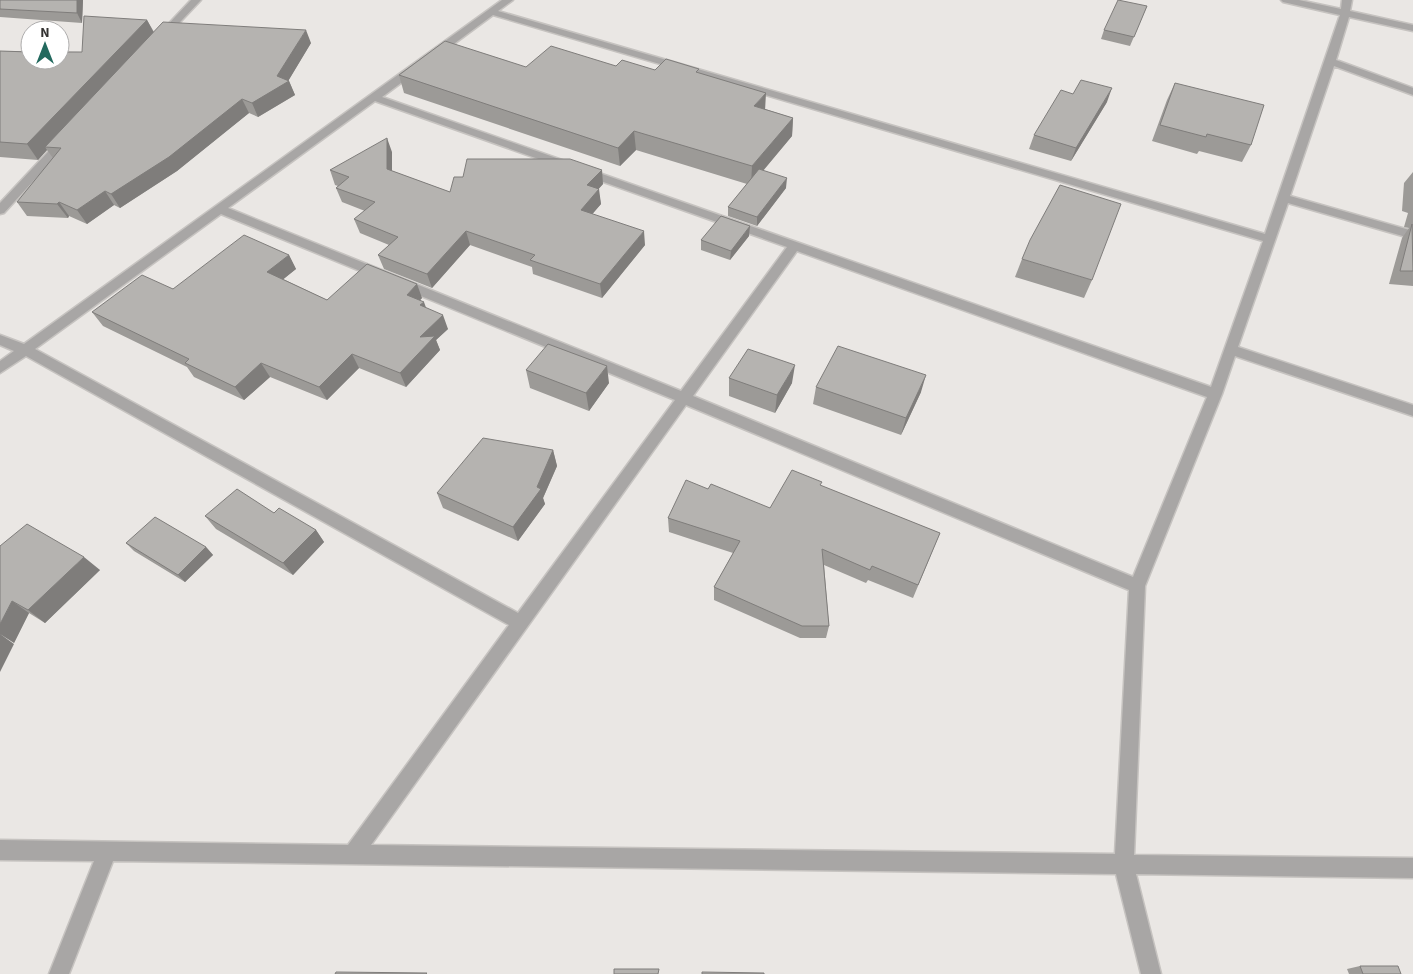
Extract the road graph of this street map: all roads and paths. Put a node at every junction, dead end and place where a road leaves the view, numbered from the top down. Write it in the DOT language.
graph roads {
  1 [pos="196,0"];
  2 [pos="508,0"];
  3 [pos="1286,0"];
  4 [pos="1347,0"];
  5 [pos="491,12"];
  6 [pos="1345,13"];
  7 [pos="1413,28"];
  8 [pos="155,44"];
  9 [pos="1330,61"];
  10 [pos="1413,92"];
  11 [pos="372,97"];
  12 [pos="74,130"];
  13 [pos="1284,198"];
  14 [pos="219,209"];
  15 [pos="0,210"];
  16 [pos="1413,235"];
  17 [pos="1269,239"];
  18 [pos="794,246"];
  19 [pos="0,340"];
  20 [pos="1230,349"];
  21 [pos="25,350"];
  22 [pos="0,368"];
  23 [pos="1214,394"];
  24 [pos="684,398"];
  25 [pos="1413,410"];
  26 [pos="1137,586"];
  27 [pos="520,623"];
  28 [pos="0,850"];
  29 [pos="107,852"];
  30 [pos="352,855"];
  31 [pos="1124,865"];
  32 [pos="1413,868"];
  33 [pos="59,974"];
  34 [pos="1151,974"];
  1 -- 8 [label="street"];
  2 -- 5 [label="street"];
  3 -- 6 [label="street"];
  4 -- 6 [label="street"];
  5 -- 11 [label="street"];
  5 -- 17 [label="street"];
  6 -- 7 [label="street"];
  6 -- 9 [label="street"];
  9 -- 10 [label="street"];
  9 -- 13 [label="street"];
  11 -- 14 [label="street"];
  11 -- 18 [label="street"];
  12 -- 15 [label="street"];
  13 -- 16 [label="street"];
  13 -- 17 [label="street"];
  14 -- 21 [label="street"];
  14 -- 24 [label="street"];
  17 -- 20 [label="street"];
  18 -- 23 [label="street"];
  18 -- 24 [label="street"];
  19 -- 21 [label="street"];
  20 -- 23 [label="street"];
  20 -- 25 [label="street"];
  21 -- 22 [label="street"];
  21 -- 27 [label="street"];
  23 -- 26 [label="street"];
  24 -- 26 [label="street"];
  24 -- 27 [label="street"];
  26 -- 31 [label="street"];
  27 -- 30 [label="street"];
  28 -- 29 [label="street"];
  29 -- 30 [label="street"];
  29 -- 33 [label="street"];
  30 -- 31 [label="street"];
  31 -- 32 [label="street"];
  31 -- 34 [label="street"];
}
